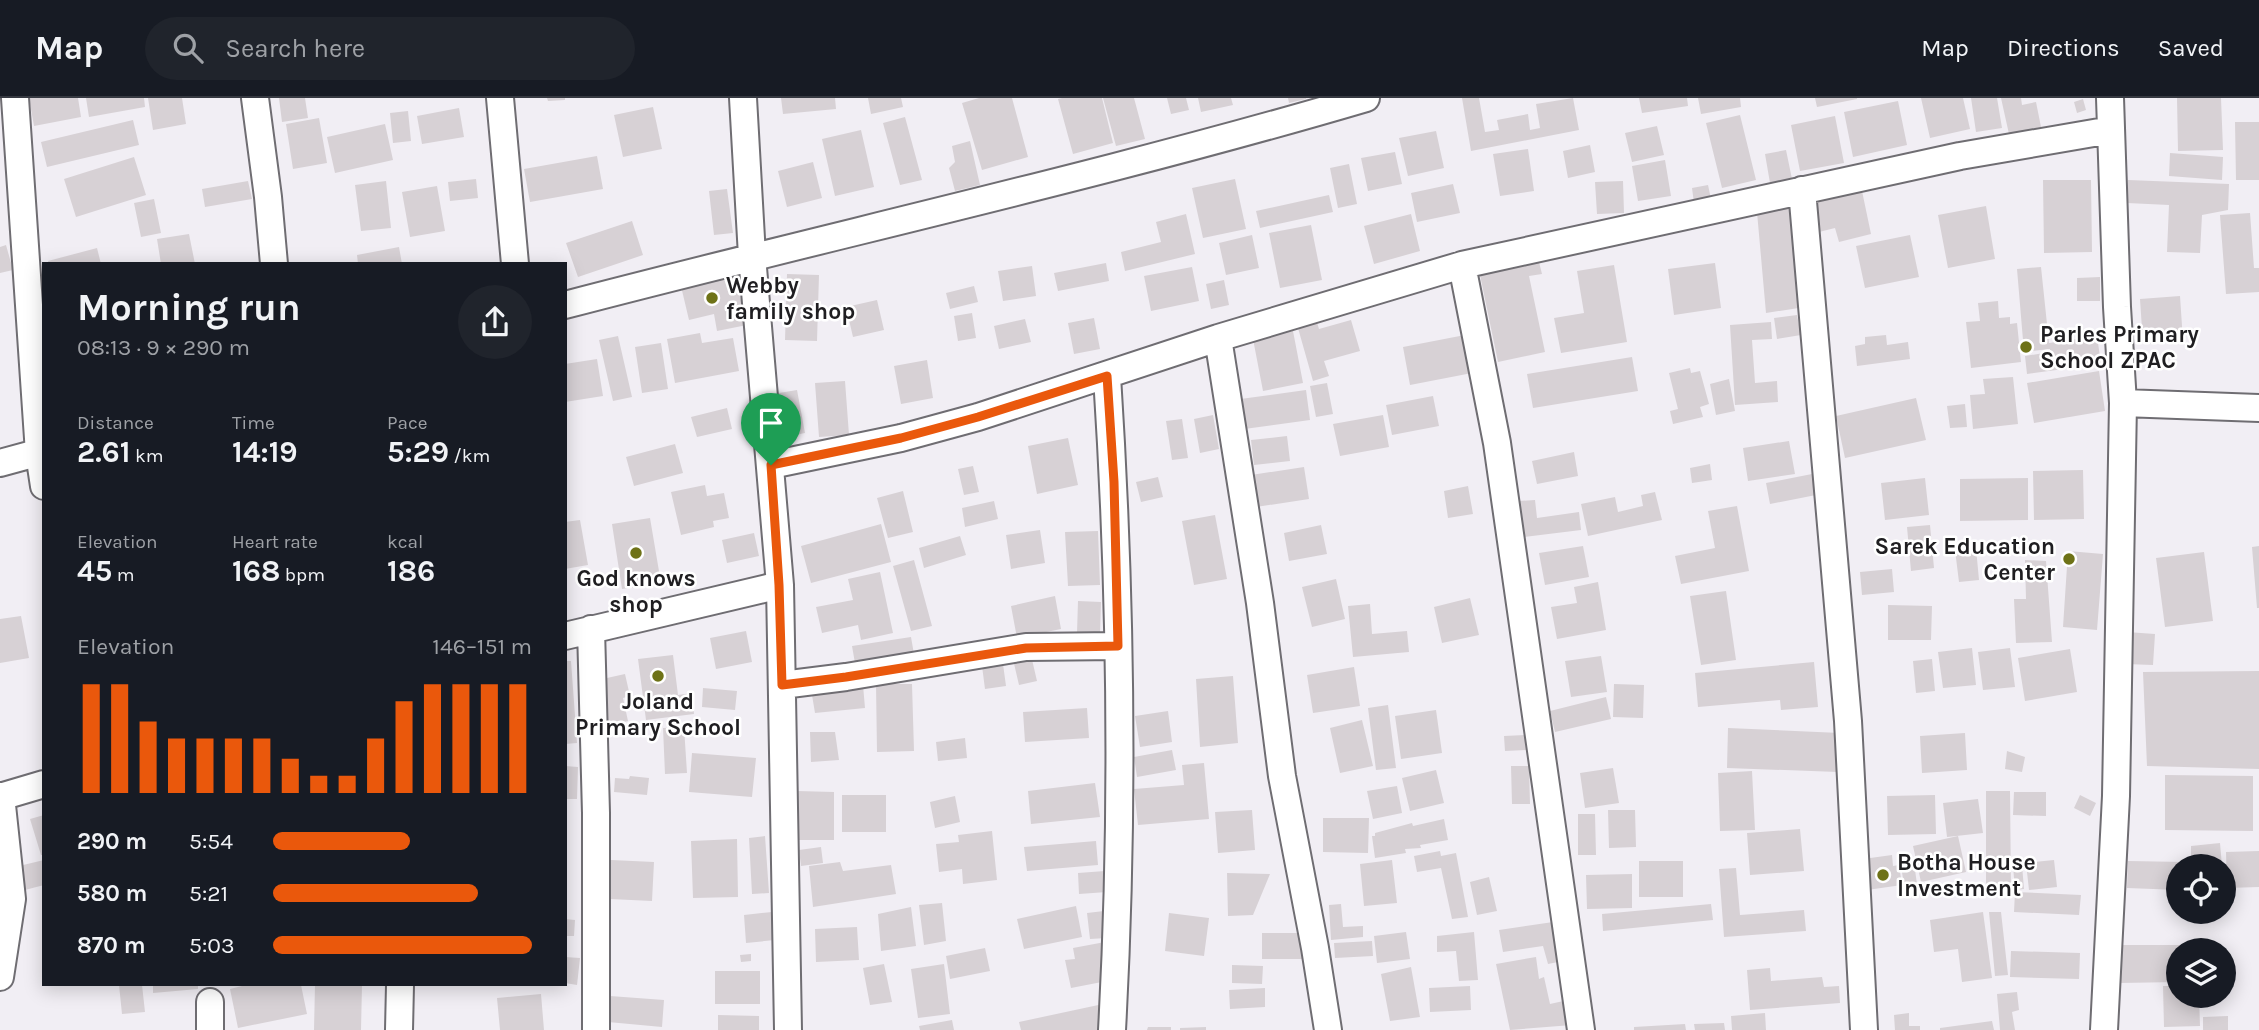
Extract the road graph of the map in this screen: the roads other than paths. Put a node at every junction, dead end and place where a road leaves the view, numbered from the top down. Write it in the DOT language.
graph roads {
  1 [pos="15,98"];
  2 [pos="256,98"];
  3 [pos="500,98"];
  4 [pos="743,98"];
  5 [pos="1366,98"];
  6 [pos="2110,98"];
  7 [pos="2111,130"];
  8 [pos="1802,190"];
  9 [pos="752,256"];
  10 [pos="274,262"];
  11 [pos="515,262"];
  12 [pos="1462,265"];
  13 [pos="567,304"];
  14 [pos="1218,338"];
  15 [pos="1107,376"];
  16 [pos="2123,402"];
  17 [pos="2259,408"];
  18 [pos="41,452"];
  19 [pos="0,463"];
  20 [pos="771,465"];
  21 [pos="779,585"];
  22 [pos="591,629"];
  23 [pos="567,635"];
  24 [pos="1118,646"];
  25 [pos="782,685"];
  26 [pos="42,785"];
  27 [pos="0,796"];
  28 [pos="0,976"];
  29 [pos="400,986"];
  30 [pos="210,1002"];
  31 [pos="210,1030"];
  32 [pos="399,1030"];
  33 [pos="596,1030"];
  34 [pos="788,1030"];
  35 [pos="1112,1030"];
  36 [pos="1328,1030"];
  37 [pos="1581,1030"];
  38 [pos="1864,1030"];
  39 [pos="2104,1030"];
  1 -- 18 [label="street"];
  2 -- 10 [label="street"];
  3 -- 11 [label="street"];
  4 -- 9 [label="street"];
  5 -- 9 [label="street"];
  6 -- 7 [label="street"];
  7 -- 8 [label="street"];
  7 -- 16 [label="street"];
  8 -- 12 [label="street"];
  8 -- 38 [label="street"];
  9 -- 13 [label="street"];
  9 -- 20 [label="street"];
  12 -- 14 [label="street"];
  12 -- 37 [label="street"];
  14 -- 15 [label="street"];
  14 -- 36 [label="street"];
  15 -- 20 [label="street"];
  15 -- 24 [label="street"];
  16 -- 17 [label="street"];
  16 -- 39 [label="street"];
  18 -- 19 [label="street"];
  20 -- 21 [label="street"];
  21 -- 22 [label="street"];
  21 -- 25 [label="street"];
  22 -- 23 [label="street"];
  22 -- 33 [label="street"];
  24 -- 25 [label="street"];
  24 -- 35 [label="street"];
  25 -- 34 [label="street"];
  26 -- 27 [label="street"];
  27 -- 28 [label="street"];
  29 -- 32 [label="street"];
  30 -- 31 [label="street"];
}
